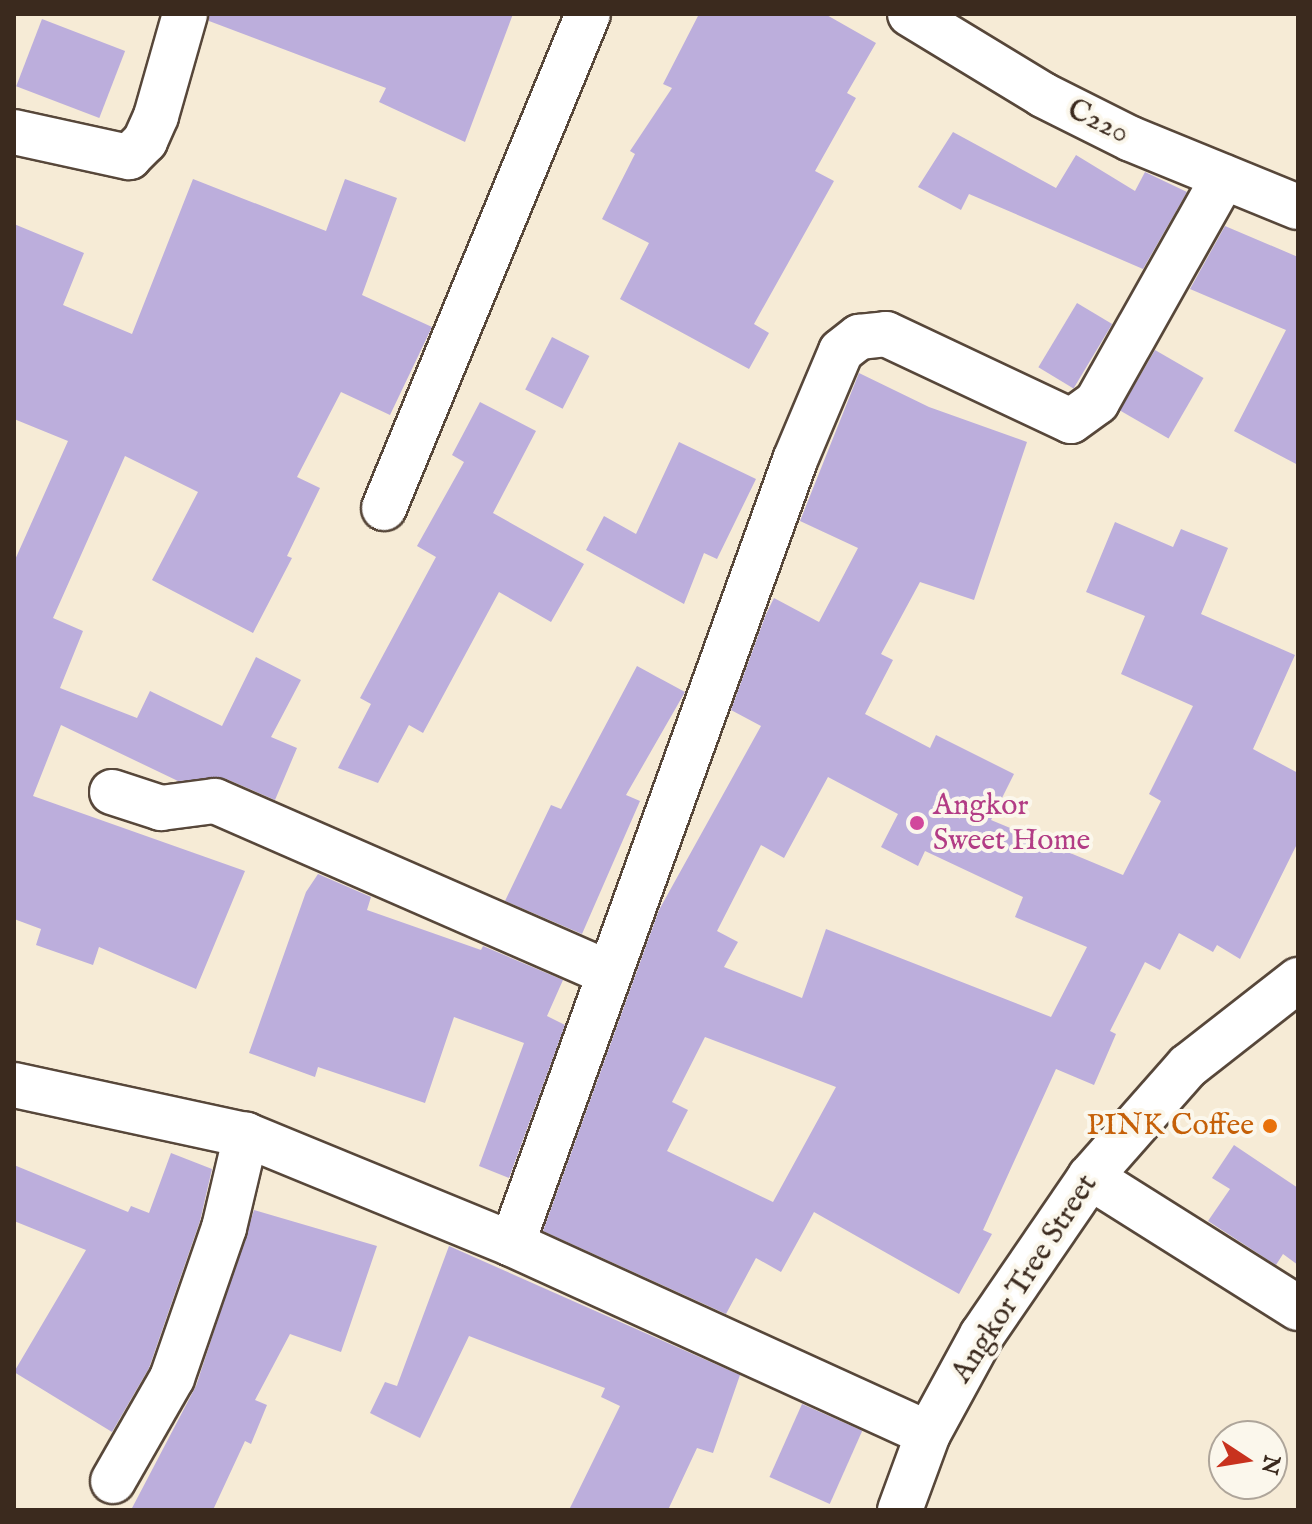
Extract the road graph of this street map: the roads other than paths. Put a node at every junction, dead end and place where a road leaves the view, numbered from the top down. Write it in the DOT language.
graph roads {
  1 [pos="185,14"];
  2 [pos="588,14"];
  3 [pos="910,14"];
  4 [pos="14,132"];
  5 [pos="1224,177"];
  6 [pos="1298,207"];
  7 [pos="384,508"];
  8 [pos="112,792"];
  9 [pos="608,973"];
  10 [pos="1296,984"];
  11 [pos="14,1085"];
  12 [pos="246,1135"];
  13 [pos="1090,1177"];
  14 [pos="512,1244"];
  15 [pos="1298,1308"];
  16 [pos="928,1434"];
  17 [pos="113,1481"];
  18 [pos="900,1510"];
  1 -- 4 [label="street"];
  2 -- 7 [label="street"];
  3 -- 5 [label="street, C220"];
  5 -- 6 [label="street, C220"];
  5 -- 9 [label="street"];
  8 -- 9 [label="street"];
  9 -- 14 [label="street"];
  10 -- 13 [label="street, Angkor Tree Street"];
  11 -- 12 [label="street"];
  12 -- 14 [label="street"];
  12 -- 17 [label="street"];
  13 -- 15 [label="street"];
  13 -- 16 [label="street, Angkor Tree Street"];
  14 -- 16 [label="street"];
  16 -- 18 [label="street, Angkor Tree Street"];
}
